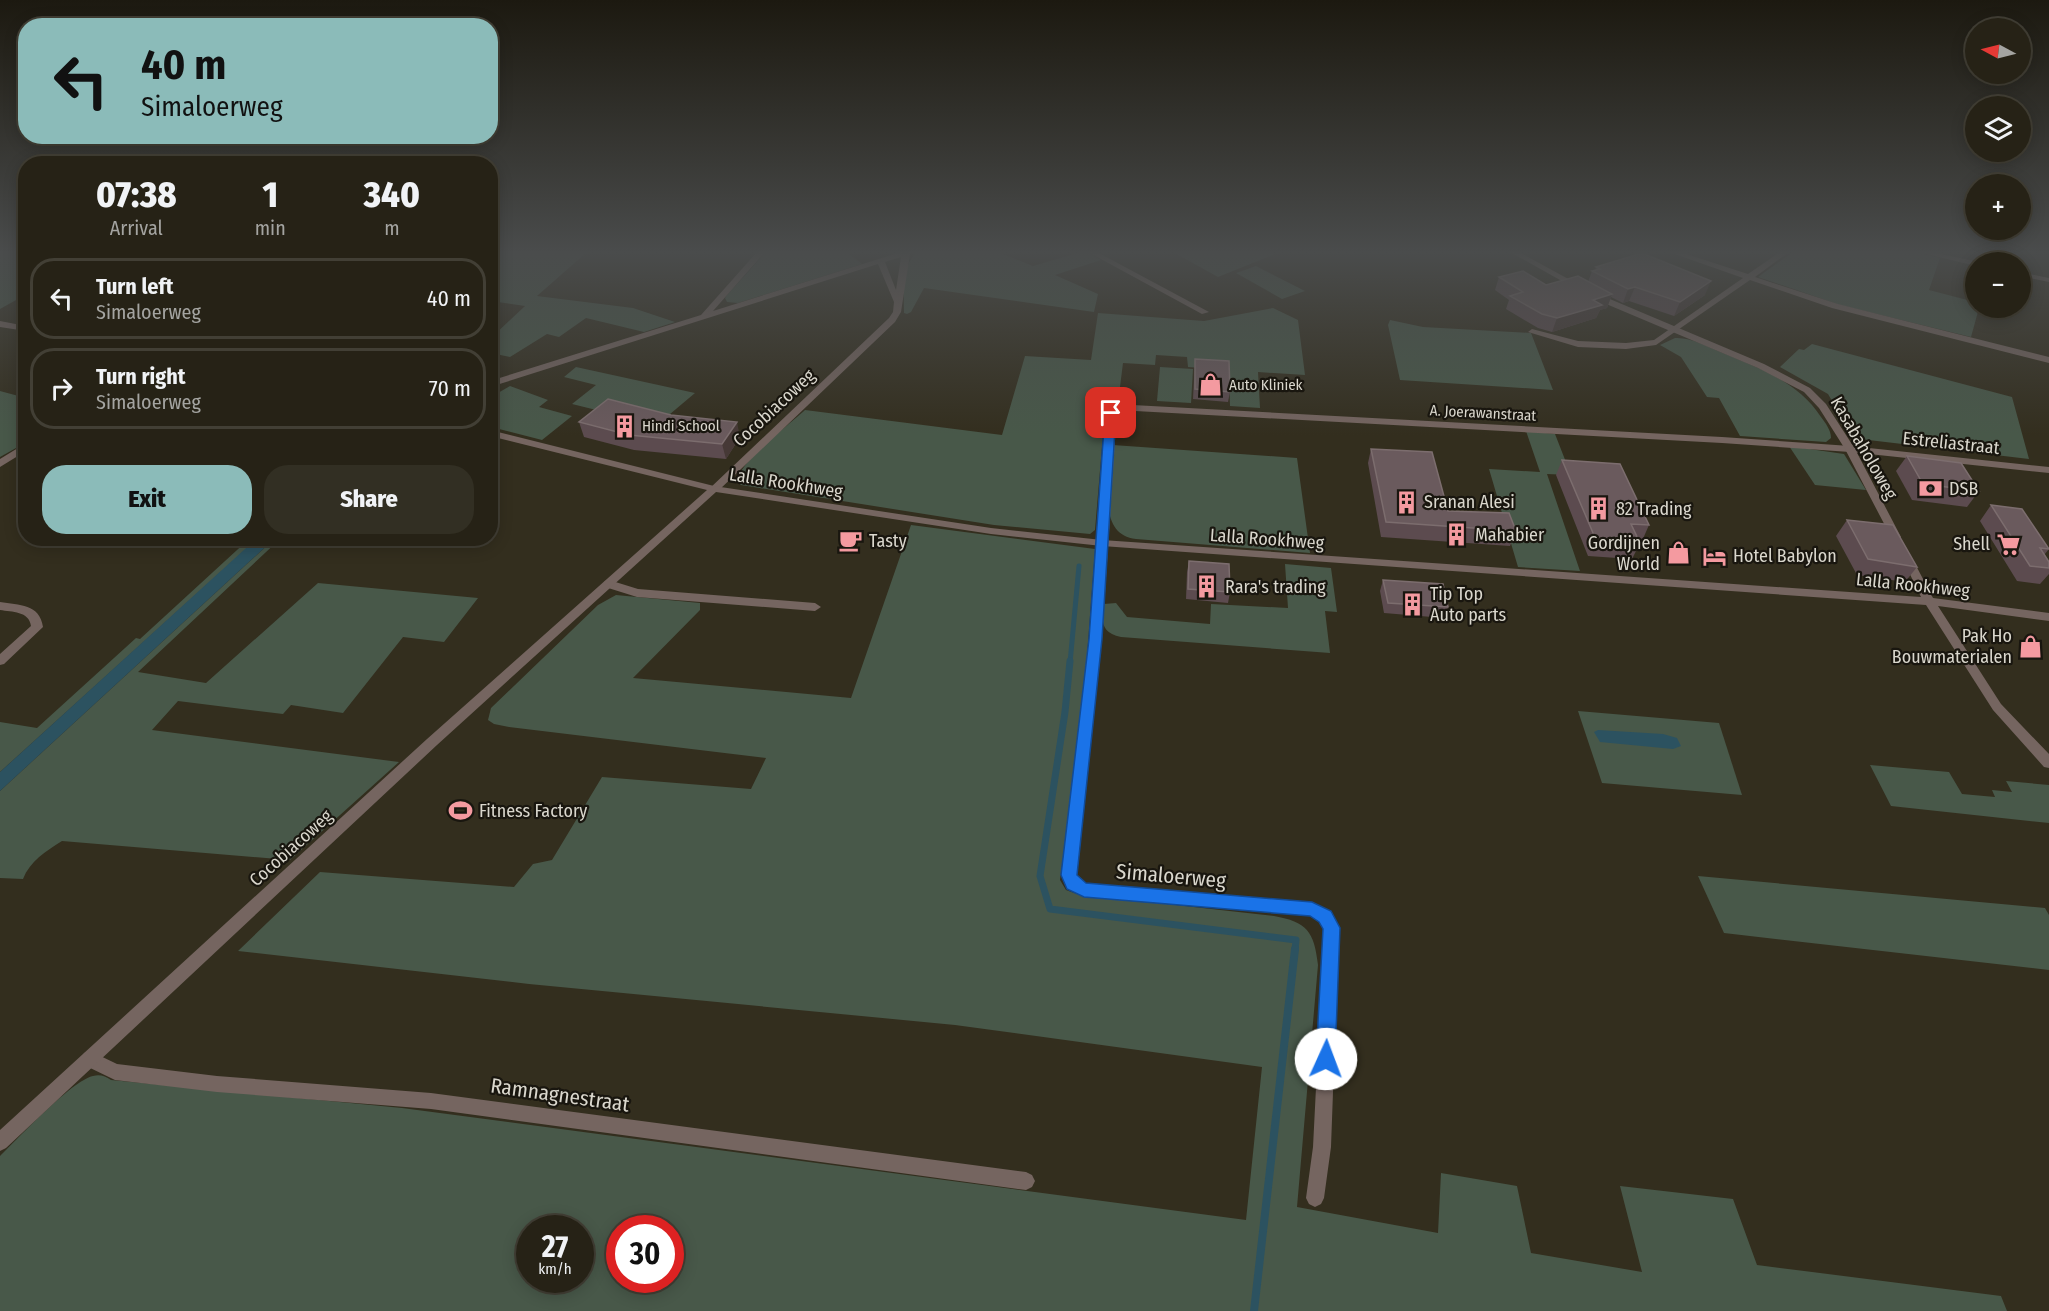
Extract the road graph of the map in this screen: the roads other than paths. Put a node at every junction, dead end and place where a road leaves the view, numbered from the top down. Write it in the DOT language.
graph roads {
  1 [pos="707,313"];
  2 [pos="713,313"];
  3 [pos="896,313"];
  4 [pos="1635,313"];
  5 [pos="1694,313"];
  6 [pos="1863,313"];
  7 [pos="704,316"];
  8 [pos="0,324"];
  9 [pos="18,327"];
  10 [pos="1673,328"];
  11 [pos="1532,332"];
  12 [pos="2049,360"];
  13 [pos="524,373"];
  14 [pos="498,381"];
  15 [pos="498,388"];
  16 [pos="498,436"];
  17 [pos="1850,449"];
  18 [pos="18,452"];
  19 [pos="0,464"];
  20 [pos="2049,470"];
  21 [pos="714,489"];
  22 [pos="1102,543"];
  23 [pos="609,584"];
  24 [pos="1929,601"];
  25 [pos="0,606"];
  26 [pos="815,607"];
  27 [pos="2049,617"];
  28 [pos="0,662"];
  29 [pos="2049,763"];
  30 [pos="90,1059"];
  31 [pos="0,1142"];
  32 [pos="1026,1181"];
  33 [pos="1315,1198"];
  1 -- 7 [label="street"];
  2 -- 7 [label="street"];
  3 -- 21 [label="street, Cocobiacoweg"];
  4 -- 10 [label="street, Kasabaholoweg"];
  5 -- 10 [label="street"];
  6 -- 12 [label="street"];
  7 -- 13 [label="street"];
  8 -- 9 [label="street"];
  10 -- 11 [label="street"];
  10 -- 17 [label="street, Kasabaholoweg"];
  13 -- 14 [label="street"];
  13 -- 15 [label="street"];
  16 -- 21 [label="street, Lalla Rookhweg"];
  17 -- 20 [label="street, Estreliastraat"];
  17 -- 22 [label="street, A. Joerawanstraat"];
  17 -- 24 [label="street, Kasabaholoweg"];
  18 -- 19 [label="street"];
  21 -- 22 [label="street, Lalla Rookhweg"];
  21 -- 23 [label="street, Cocobiacoweg"];
  22 -- 24 [label="street, Lalla Rookhweg"];
  22 -- 33 [label="street, Simaloerweg"];
  23 -- 26 [label="street"];
  23 -- 30 [label="street, Cocobiacoweg"];
  24 -- 27 [label="street, Lalla Rookhweg"];
  24 -- 29 [label="street, Kasabaholoweg"];
  25 -- 28 [label="street"];
  30 -- 31 [label="street, Cocobiacoweg"];
  30 -- 32 [label="street, Ramnagnestraat"];
}
